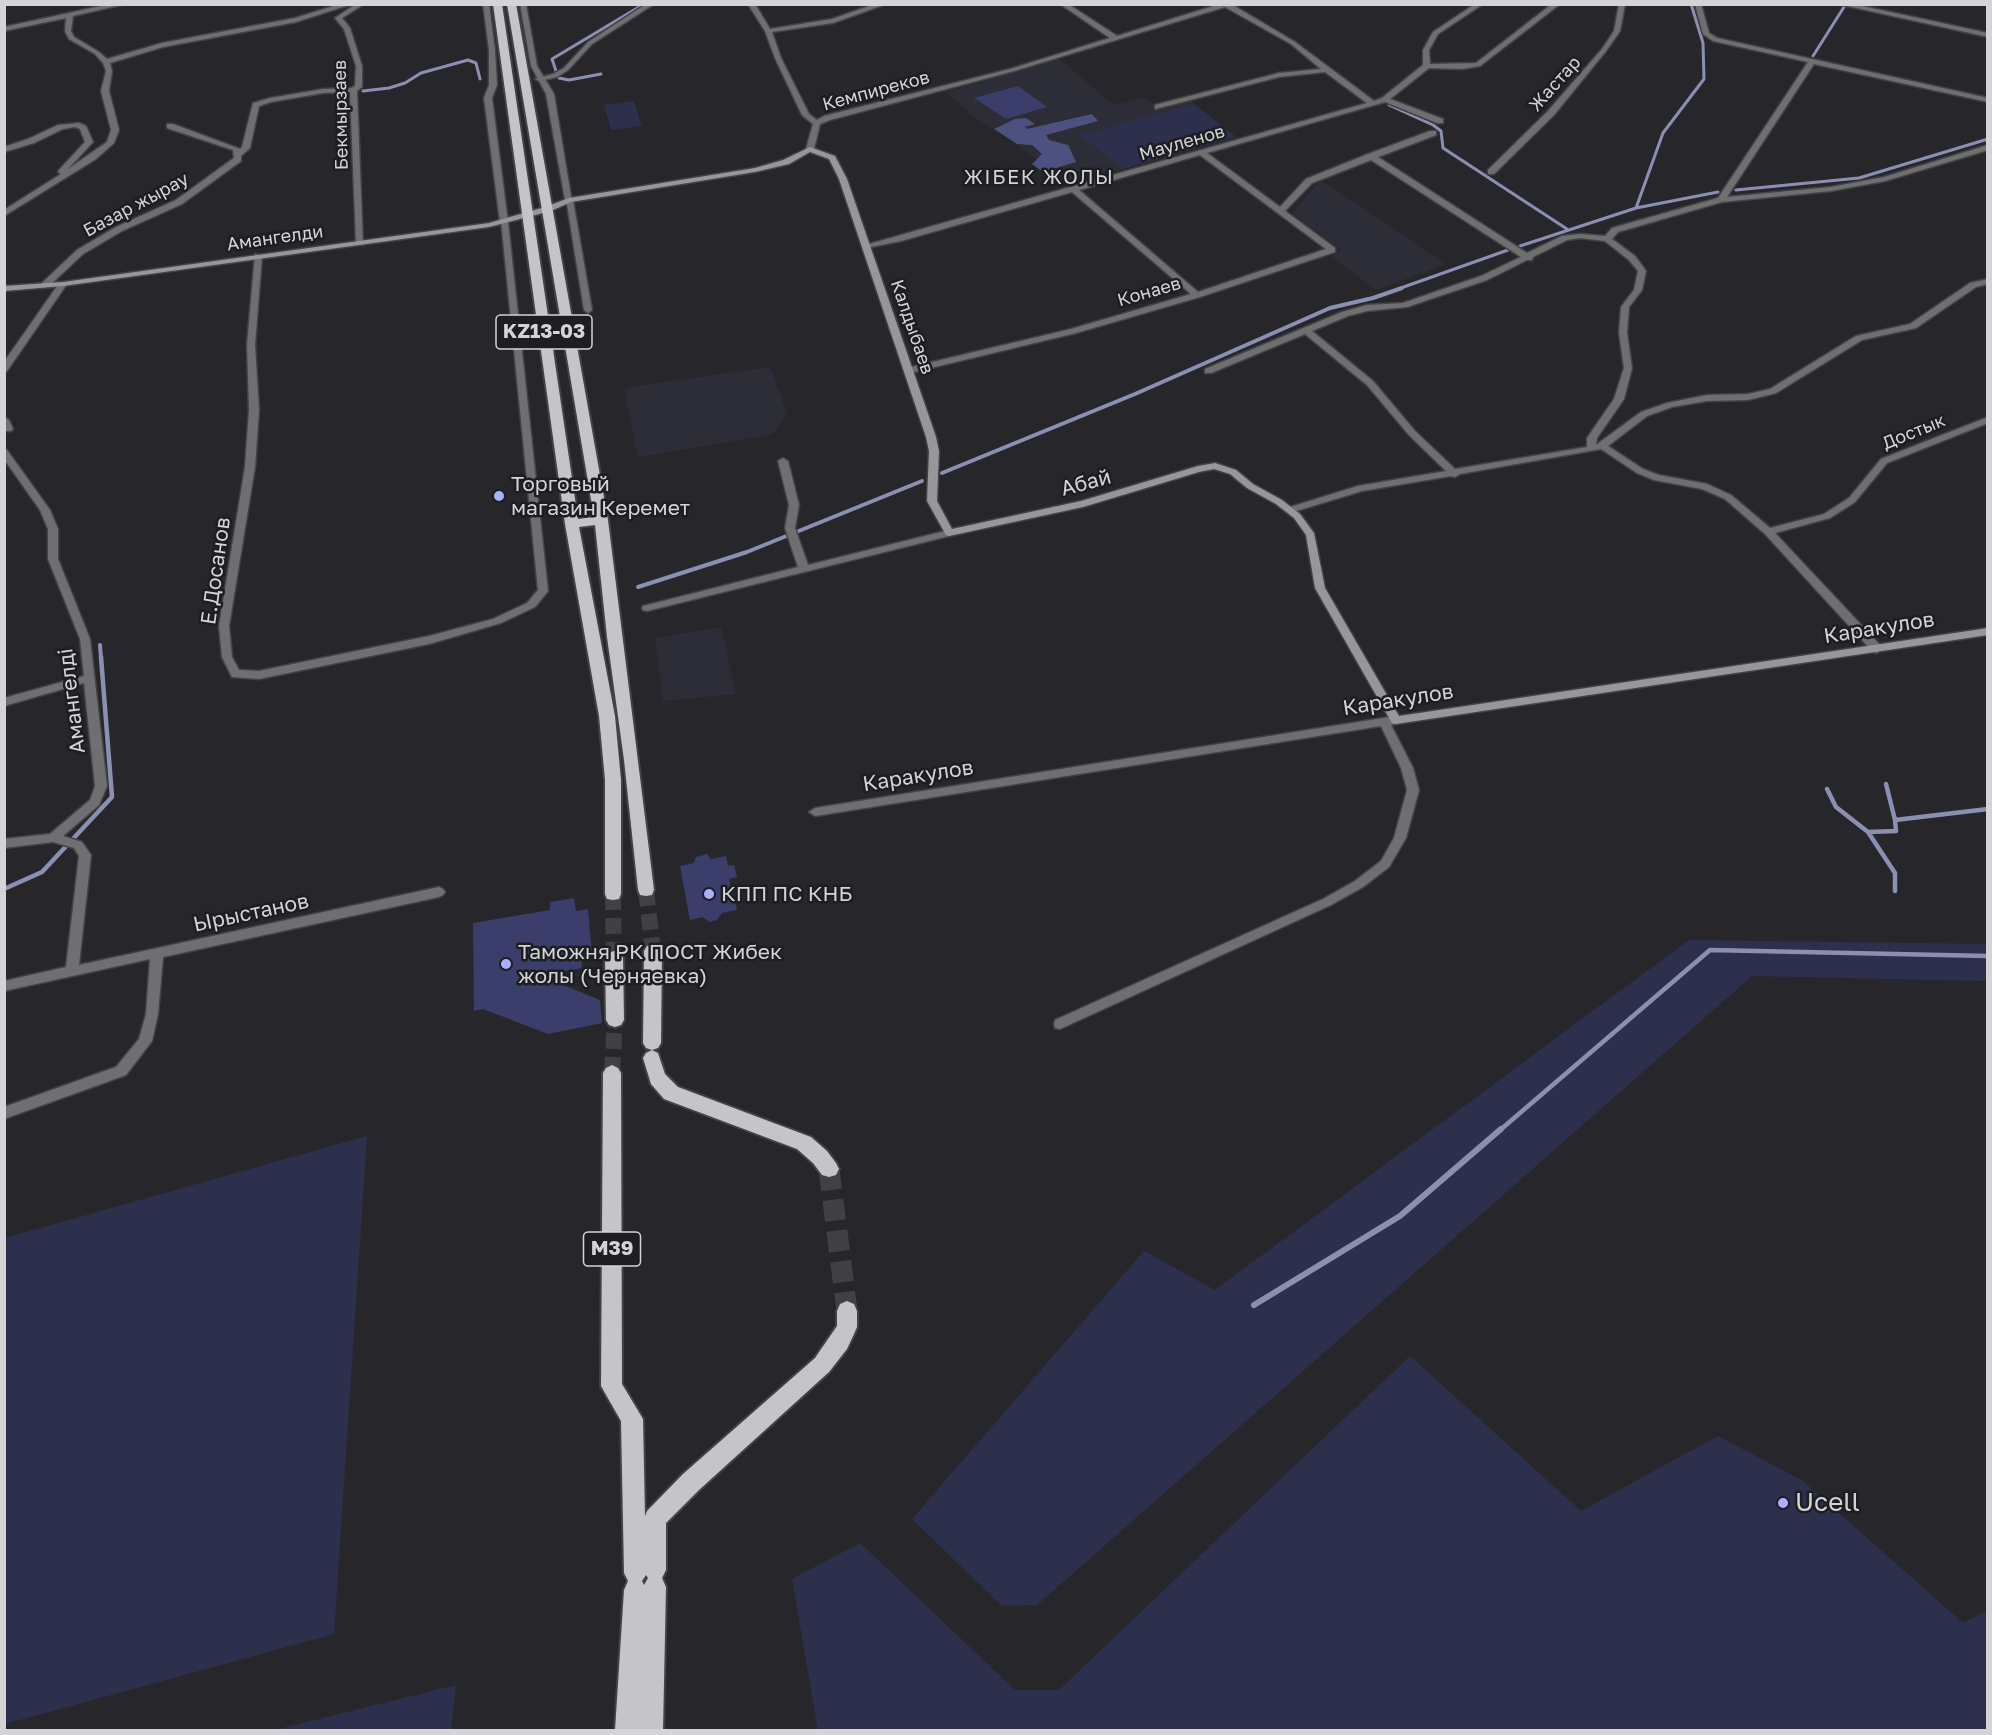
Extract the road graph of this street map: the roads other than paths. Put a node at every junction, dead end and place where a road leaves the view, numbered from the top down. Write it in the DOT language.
graph roads {
  1 [pos="122,4"];
  2 [pos="349,4"];
  3 [pos="361,4"];
  4 [pos="486,4"];
  5 [pos="497,4"];
  6 [pos="511,4"];
  7 [pos="523,4"];
  8 [pos="651,4"];
  9 [pos="751,4"];
  10 [pos="883,4"];
  11 [pos="1063,4"];
  12 [pos="1480,4"];
  13 [pos="1557,4"];
  14 [pos="1622,4"];
  15 [pos="1698,4"];
  16 [pos="1841,4"];
  17 [pos="1227,5"];
  18 [pos="70,15"];
  19 [pos="4,28"];
  20 [pos="768,32"];
  21 [pos="1988,34"];
  22 [pos="1117,39"];
  23 [pos="1812,61"];
  24 [pos="106,62"];
  25 [pos="1427,66"];
  26 [pos="1327,70"];
  27 [pos="540,79"];
  28 [pos="353,90"];
  29 [pos="1385,100"];
  30 [pos="1988,100"];
  31 [pos="1374,104"];
  32 [pos="1158,107"];
  33 [pos="1440,121"];
  34 [pos="817,123"];
  35 [pos="170,126"];
  36 [pos="1433,133"];
  37 [pos="1988,147"];
  38 [pos="810,149"];
  39 [pos="4,150"];
  40 [pos="1202,153"];
  41 [pos="239,154"];
  42 [pos="1371,156"];
  43 [pos="1491,172"];
  44 [pos="51,184"];
  45 [pos="1072,189"];
  46 [pos="569,200"];
  47 [pos="1721,200"];
  48 [pos="548,208"];
  49 [pos="1281,211"];
  50 [pos="4,214"];
  51 [pos="526,215"];
  52 [pos="504,222"];
  53 [pos="1607,239"];
  54 [pos="360,243"];
  55 [pos="866,246"];
  56 [pos="258,256"];
  57 [pos="1529,258"];
  58 [pos="1988,281"];
  59 [pos="63,284"];
  60 [pos="45,285"];
  61 [pos="4,289"];
  62 [pos="1197,295"];
  63 [pos="588,310"];
  64 [pos="1305,330"];
  65 [pos="4,369"];
  66 [pos="910,370"];
  67 [pos="1208,371"];
  68 [pos="1988,420"];
  69 [pos="1602,446"];
  70 [pos="1591,449"];
  71 [pos="4,452"];
  72 [pos="783,461"];
  73 [pos="1455,474"];
  74 [pos="1290,510"];
  75 [pos="601,520"];
  76 [pos="572,524"];
  77 [pos="1768,532"];
  78 [pos="949,533"];
  79 [pos="804,569"];
  80 [pos="648,608"];
  81 [pos="1988,632"];
  82 [pos="1878,649"];
  83 [pos="616,654"];
  84 [pos="596,658"];
  85 [pos="88,678"];
  86 [pos="4,702"];
  87 [pos="1390,721"];
  88 [pos="815,812"];
  89 [pos="53,838"];
  90 [pos="4,844"];
  91 [pos="646,890"];
  92 [pos="439,892"];
  93 [pos="613,894"];
  94 [pos="653,951"];
  95 [pos="157,953"];
  96 [pos="615,958"];
  97 [pos="72,971"];
  98 [pos="4,986"];
  99 [pos="615,1020"];
  100 [pos="1060,1024"];
  101 [pos="612,1073"];
  102 [pos="4,1113"];
  103 [pos="829,1169"];
  104 [pos="847,1311"];
  105 [pos="645,1580"];
  106 [pos="627,1731"];
  107 [pos="651,1731"];
  1 -- 18 [label="street"];
  2 -- 24 [label="street"];
  3 -- 28 [label="street, Бекмырзаев"];
  4 -- 52 [label="street"];
  5 -- 51 [label="highway, KZ13-03"];
  6 -- 48 [label="highway, KZ13-03"];
  7 -- 27 [label="street"];
  8 -- 27 [label="street"];
  9 -- 20 [label="street"];
  10 -- 20 [label="street"];
  11 -- 22 [label="street"];
  12 -- 25 [label="street"];
  13 -- 25 [label="street"];
  14 -- 43 [label="street, Жастар"];
  15 -- 23 [label="street"];
  16 -- 21 [label="street"];
  17 -- 22 [label="street, Кемпиреков"];
  17 -- 26 [label="street"];
  18 -- 19 [label="street"];
  18 -- 24 [label="street"];
  20 -- 34 [label="street"];
  22 -- 34 [label="street, Кемпиреков"];
  23 -- 30 [label="street"];
  23 -- 47 [label="street"];
  24 -- 44 [label="street"];
  25 -- 29 [label="street, Мауленов"];
  26 -- 31 [label="street"];
  26 -- 32 [label="street"];
  27 -- 46 [label="street"];
  28 -- 41 [label="street"];
  28 -- 54 [label="street, Бекмырзаев"];
  29 -- 31 [label="street, Мауленов"];
  29 -- 33 [label="street"];
  31 -- 40 [label="street, Мауленов"];
  34 -- 38 [label="street, Кемпиреков"];
  35 -- 41 [label="street"];
  36 -- 42 [label="street"];
  37 -- 47 [label="street"];
  38 -- 46 [label="main road"];
  38 -- 55 [label="main road, Калдыбаев"];
  39 -- 44 [label="street"];
  40 -- 45 [label="street, Мауленов"];
  40 -- 49 [label="street, Конаев"];
  41 -- 60 [label="street, Базар жырау"];
  42 -- 49 [label="street"];
  42 -- 57 [label="street"];
  44 -- 50 [label="street"];
  45 -- 55 [label="street, Мауленов"];
  45 -- 62 [label="street"];
  46 -- 48 [label="main road"];
  46 -- 63 [label="street"];
  47 -- 53 [label="street"];
  48 -- 51 [label="main road, Амангелди"];
  48 -- 75 [label="highway, KZ13-03"];
  49 -- 62 [label="street, Конаев"];
  51 -- 52 [label="main road, Амангелди"];
  51 -- 76 [label="highway, KZ13-03"];
  52 -- 54 [label="main road, Амангелди"];
  52 -- 56 [label="street, Е.Досанов"];
  53 -- 57 [label="street"];
  53 -- 70 [label="street"];
  54 -- 56 [label="main road, Амангелди"];
  55 -- 66 [label="main road, Калдыбаев"];
  56 -- 59 [label="main road, Амангелди"];
  57 -- 64 [label="street"];
  58 -- 69 [label="street"];
  59 -- 60 [label="main road, Амангелди"];
  59 -- 65 [label="street"];
  60 -- 61 [label="main road, Амангелди"];
  62 -- 66 [label="street, Конаев"];
  64 -- 67 [label="street"];
  64 -- 73 [label="street"];
  66 -- 78 [label="main road, Калдыбаев"];
  68 -- 77 [label="street, Достык"];
  69 -- 70 [label="street"];
  69 -- 77 [label="street"];
  70 -- 73 [label="street"];
  71 -- 85 [label="street, Амангелді"];
  72 -- 79 [label="street"];
  73 -- 74 [label="street"];
  74 -- 78 [label="main road, Абай"];
  74 -- 87 [label="main road, Абай"];
  75 -- 76 [label="highway"];
  75 -- 83 [label="highway, KZ13-03"];
  76 -- 84 [label="highway, KZ13-03"];
  77 -- 82 [label="street"];
  78 -- 79 [label="street, Абай"];
  79 -- 80 [label="street, Абай"];
  81 -- 82 [label="main road, Каракулов"];
  82 -- 87 [label="main road, Каракулов"];
  83 -- 84 [label="highway"];
  83 -- 91 [label="highway, KZ13-03"];
  84 -- 93 [label="highway, KZ13-03"];
  85 -- 86 [label="street"];
  85 -- 89 [label="street, Амангелді"];
  87 -- 88 [label="street, Каракулов"];
  87 -- 100 [label="street"];
  89 -- 90 [label="street"];
  89 -- 97 [label="street"];
  92 -- 95 [label="street, Ырыстанов"];
  94 -- 103 [label="highway"];
  95 -- 97 [label="street, Ырыстанов"];
  95 -- 102 [label="street"];
  96 -- 99 [label="highway"];
  97 -- 98 [label="street, Ырыстанов"];
  101 -- 105 [label="highway, M39"];
  104 -- 105 [label="highway, M39"];
  105 -- 106 [label="highway, M39"];
  105 -- 107 [label="highway, M39"];
}
